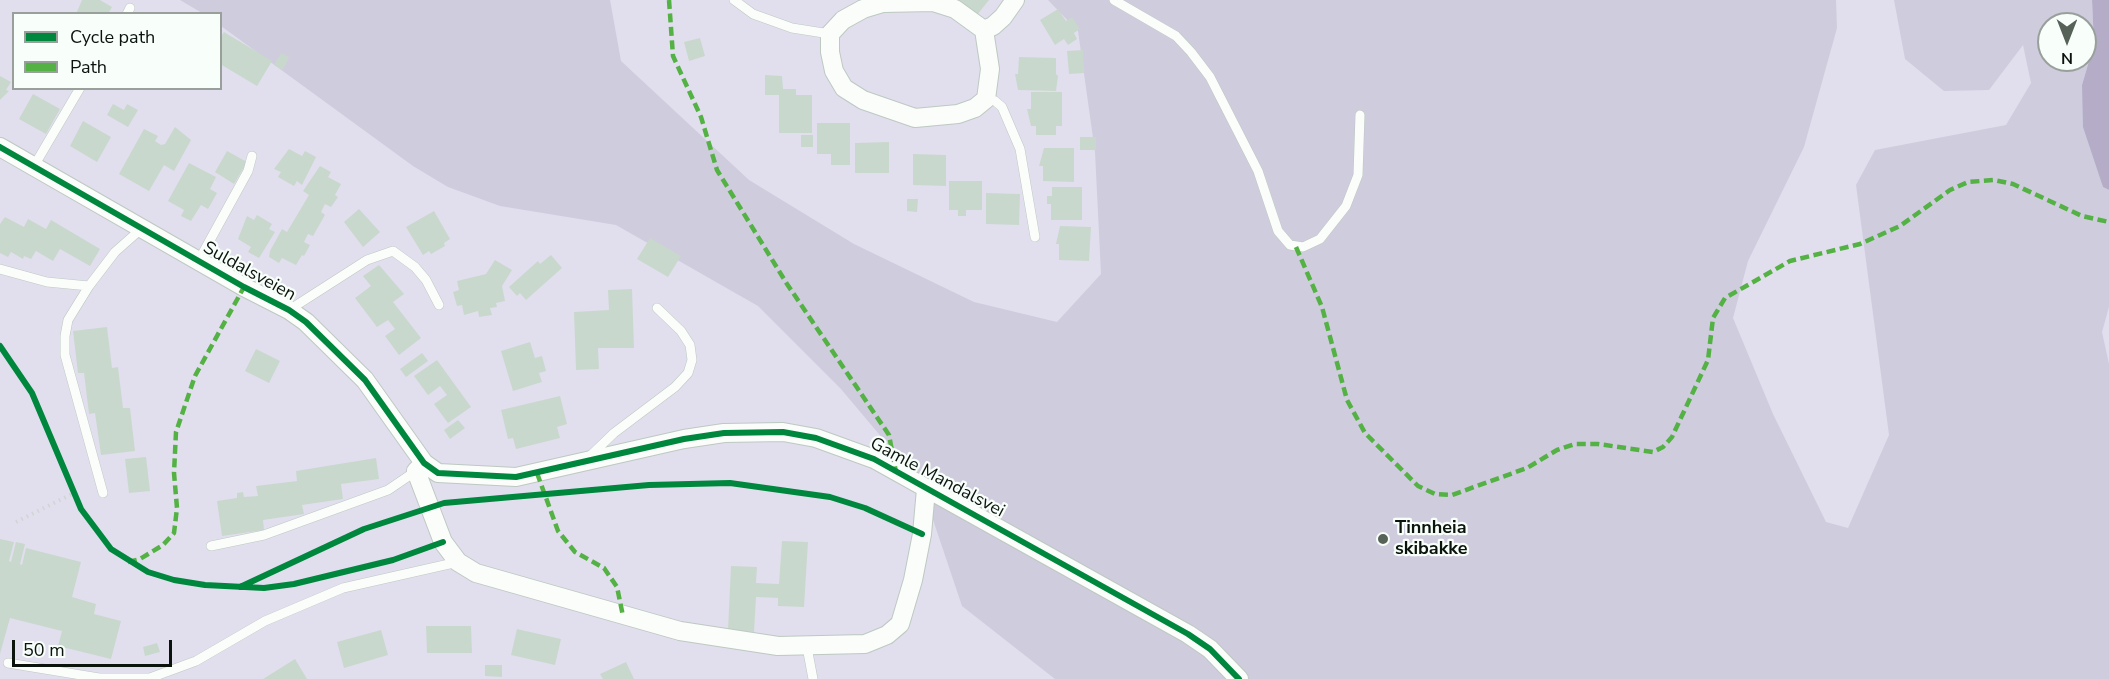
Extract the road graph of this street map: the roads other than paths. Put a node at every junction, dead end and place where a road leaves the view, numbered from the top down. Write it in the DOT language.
graph roads {
  1 [pos="734,0"];
  2 [pos="1015,0"];
  3 [pos="1114,0"];
  4 [pos="984,30"];
  5 [pos="830,34"];
  6 [pos="79,90"];
  7 [pos="986,99"];
  8 [pos="1360,115"];
  9 [pos="0,147"];
  10 [pos="252,156"];
  11 [pos="34,166"];
  12 [pos="141,228"];
  13 [pos="1035,237"];
  14 [pos="198,262"];
  15 [pos="0,269"];
  16 [pos="89,286"];
  17 [pos="440,305"];
  18 [pos="657,309"];
  19 [pos="289,310"];
  20 [pos="583,462"];
  21 [pos="420,467"];
  22 [pos="926,489"];
  23 [pos="103,493"];
  24 [pos="212,546"];
  25 [pos="458,562"];
  26 [pos="807,647"];
  27 [pos="8,663"];
  28 [pos="813,679"];
  29 [pos="1239,679"];
  1 -- 5 [label="lane"];
  2 -- 4 [label="street"];
  3 -- 8 [label="lane"];
  4 -- 5 [label="street"];
  4 -- 7 [label="street"];
  5 -- 7 [label="street"];
  6 -- 11 [label="lane"];
  7 -- 13 [label="lane"];
  9 -- 11 [label="street, Suldalsveien"];
  10 -- 14 [label="lane"];
  11 -- 12 [label="street, Suldalsveien"];
  12 -- 14 [label="street, Suldalsveien"];
  12 -- 16 [label="lane"];
  14 -- 19 [label="street, Suldalsveien"];
  15 -- 16 [label="lane"];
  16 -- 23 [label="lane"];
  17 -- 19 [label="lane, Suldalsveien"];
  18 -- 20 [label="lane"];
  19 -- 21 [label="street, Suldalsveien"];
  20 -- 21 [label="street"];
  20 -- 22 [label="street, Gamle Mandalsvei"];
  21 -- 24 [label="lane"];
  21 -- 25 [label="street, Gamle Mandalsvei"];
  22 -- 26 [label="street, Gamle Mandalsvei"];
  22 -- 29 [label="street, Gamle Mandalsvei"];
  25 -- 26 [label="street, Gamle Mandalsvei"];
  25 -- 27 [label="lane"];
  26 -- 28 [label="lane"];
}
